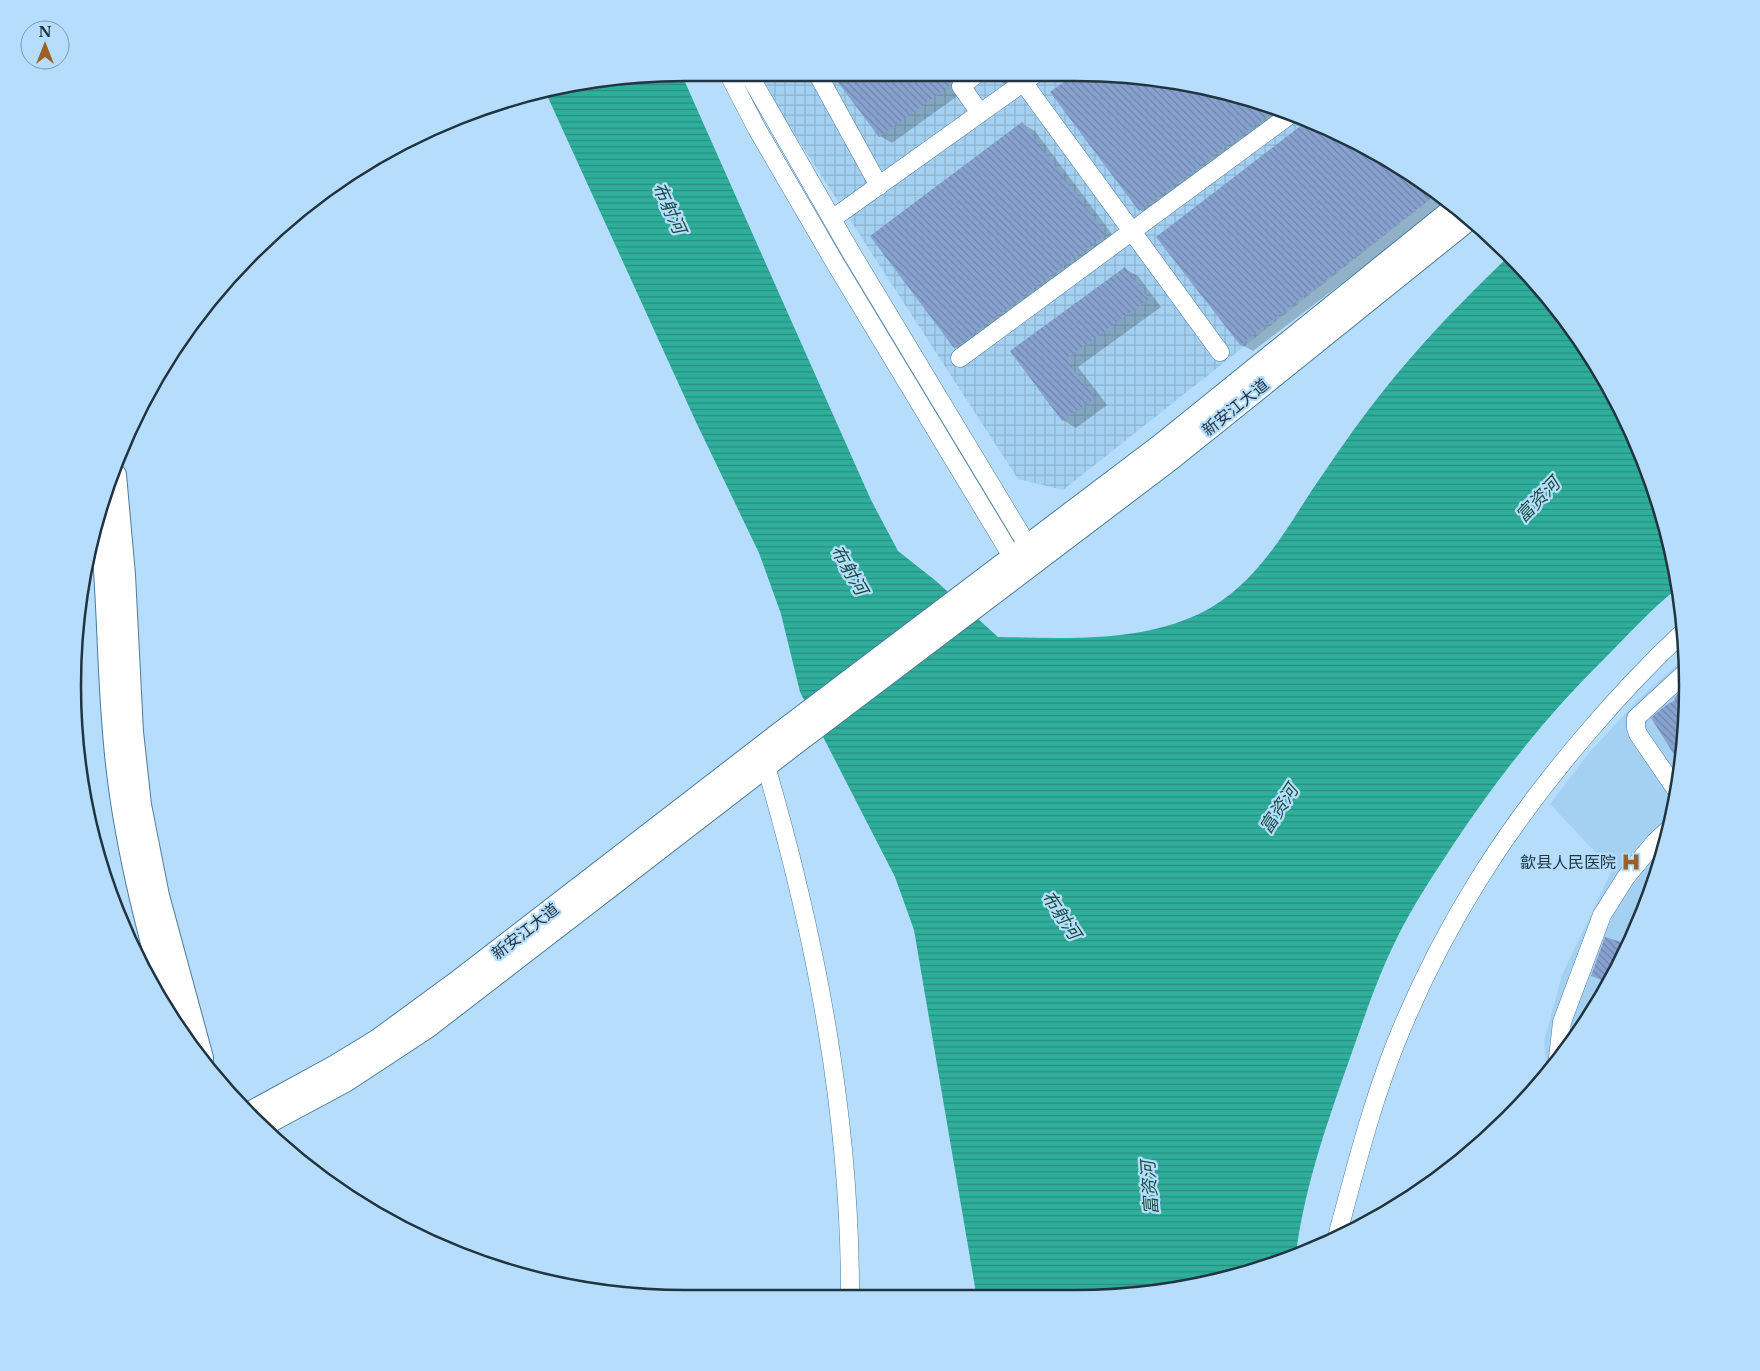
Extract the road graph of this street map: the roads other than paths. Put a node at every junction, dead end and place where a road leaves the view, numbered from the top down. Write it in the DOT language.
graph roads {
  1 [pos="732,81"];
  2 [pos="753,81"];
  3 [pos="821,81"];
  4 [pos="968,81"];
  5 [pos="1025,81"];
  6 [pos="1031,81"];
  7 [pos="980,113"];
  8 [pos="1284,119"];
  9 [pos="879,186"];
  10 [pos="1450,212"];
  11 [pos="832,220"];
  12 [pos="1464,223"];
  13 [pos="1132,231"];
  14 [pos="1220,352"];
  15 [pos="960,358"];
  16 [pos="116,484"];
  17 [pos="102,530"];
  18 [pos="1025,559"];
  19 [pos="1676,638"];
  20 [pos="1679,679"];
  21 [pos="794,734"];
  22 [pos="766,766"];
  23 [pos="1671,781"];
  24 [pos="1659,838"];
  25 [pos="166,994"];
  26 [pos="197,1041"];
  27 [pos="1559,1046"];
  28 [pos="255,1110"];
  29 [pos="268,1122"];
  30 [pos="1339,1228"];
  31 [pos="850,1290"];
  1 -- 18 [label="street"];
  2 -- 11 [label="street"];
  3 -- 9 [label="street"];
  4 -- 7 [label="street"];
  5 -- 7 [label="street"];
  6 -- 13 [label="street"];
  7 -- 9 [label="street"];
  8 -- 13 [label="street"];
  9 -- 11 [label="street"];
  10 -- 18 [label="main road, 新安江大道"];
  11 -- 18 [label="street"];
  12 -- 18 [label="main road, 新安江大道"];
  13 -- 14 [label="street"];
  13 -- 15 [label="street"];
  16 -- 26 [label="main road"];
  17 -- 25 [label="main road"];
  18 -- 21 [label="main road, 新安江大道"];
  19 -- 30 [label="street"];
  20 -- 23 [label="street"];
  21 -- 22 [label="main road, 新安江大道"];
  21 -- 28 [label="main road, 新安江大道"];
  22 -- 29 [label="main road, 新安江大道"];
  22 -- 31 [label="street"];
  24 -- 27 [label="street"];
}
